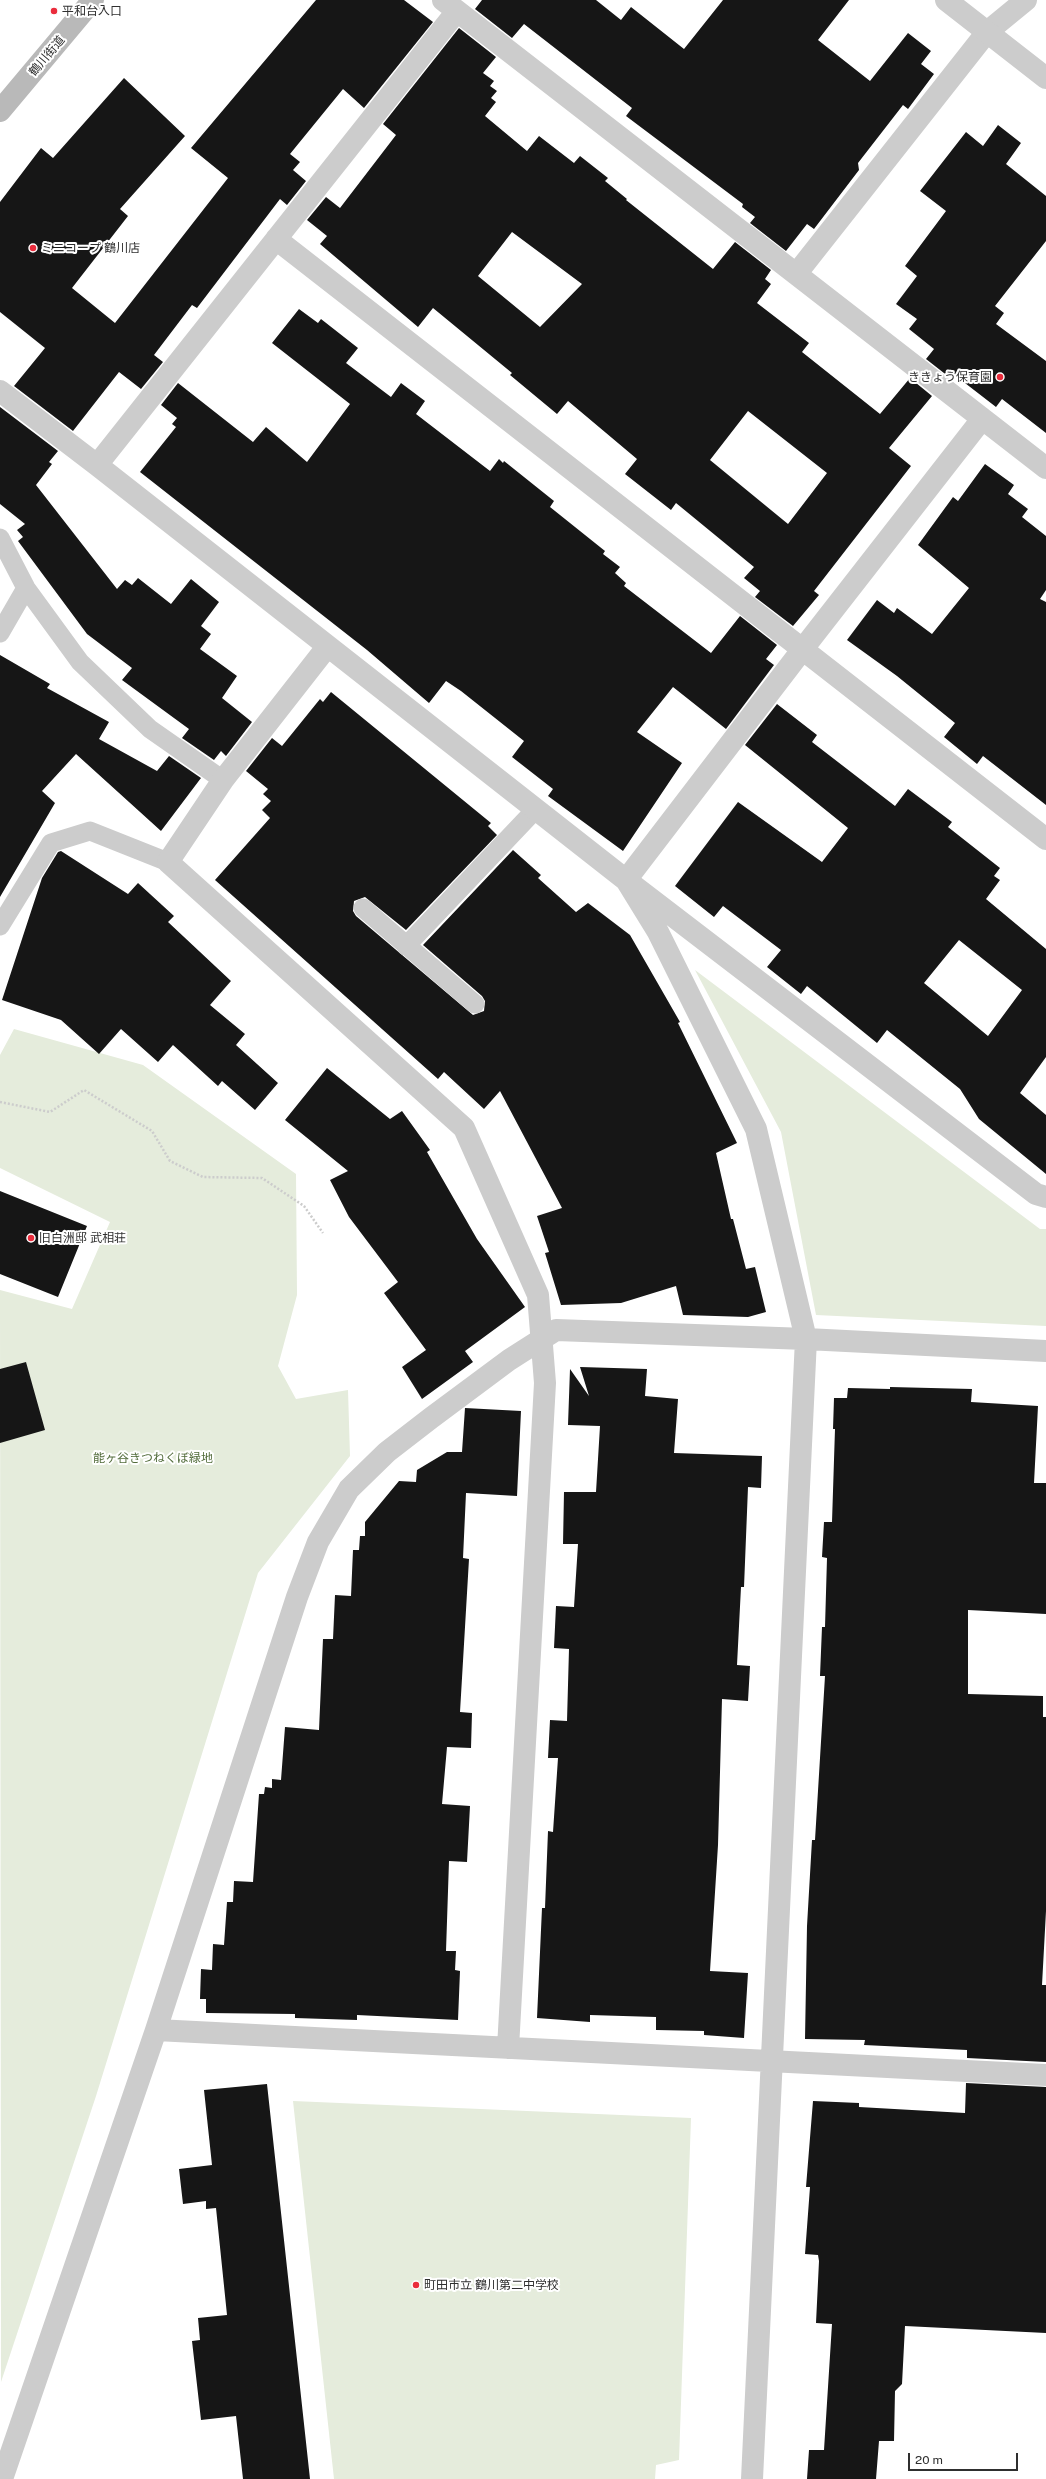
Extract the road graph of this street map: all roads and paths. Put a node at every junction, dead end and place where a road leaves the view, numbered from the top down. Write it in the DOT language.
graph roads {
  1 [pos="93,0"];
  2 [pos="946,0"];
  3 [pos="1026,0"];
  4 [pos="450,6"];
  5 [pos="987,32"];
  6 [pos="1046,78"];
  7 [pos="0,111"];
  8 [pos="276,239"];
  9 [pos="797,273"];
  10 [pos="0,391"];
  11 [pos="982,419"];
  12 [pos="97,465"];
  13 [pos="1046,468"];
  14 [pos="0,538"];
  15 [pos="26,588"];
  16 [pos="0,633"];
  17 [pos="327,647"];
  18 [pos="802,650"];
  19 [pos="223,780"];
  20 [pos="535,810"];
  21 [pos="1046,839"];
  22 [pos="168,862"];
  23 [pos="626,880"];
  24 [pos="363,908"];
  25 [pos="0,926"];
  26 [pos="406,946"];
  27 [pos="475,1004"];
  28 [pos="0,1102"];
  29 [pos="1046,1197"];
  30 [pos="323,1233"];
  31 [pos="541,1338"];
  32 [pos="806,1339"];
  33 [pos="1046,1352"];
  34 [pos="156,2030"];
  35 [pos="508,2048"];
  36 [pos="773,2062"];
  37 [pos="1046,2075"];
  38 [pos="2,2479"];
  39 [pos="752,2479"];
  1 -- 7 [label="main road, 鶴川街道"];
  2 -- 5 [label="street"];
  3 -- 5 [label="street"];
  4 -- 8 [label="street"];
  4 -- 9 [label="street"];
  5 -- 6 [label="street"];
  5 -- 9 [label="street"];
  8 -- 12 [label="street"];
  8 -- 18 [label="street"];
  9 -- 11 [label="street"];
  10 -- 12 [label="street"];
  11 -- 13 [label="street"];
  11 -- 18 [label="street"];
  12 -- 17 [label="street"];
  14 -- 15 [label="lane"];
  15 -- 16 [label="lane"];
  15 -- 19 [label="lane"];
  17 -- 19 [label="street"];
  17 -- 20 [label="street"];
  18 -- 21 [label="street"];
  18 -- 23 [label="street"];
  19 -- 22 [label="street"];
  20 -- 23 [label="street"];
  20 -- 26 [label="lane"];
  22 -- 25 [label="lane"];
  22 -- 31 [label="street"];
  23 -- 29 [label="street"];
  23 -- 32 [label="street"];
  24 -- 26 [label="lane"];
  26 -- 27 [label="lane"];
  28 -- 30 [label="path"];
  31 -- 32 [label="street"];
  31 -- 34 [label="street"];
  31 -- 35 [label="street"];
  32 -- 33 [label="street"];
  32 -- 36 [label="street"];
  34 -- 35 [label="street"];
  34 -- 38 [label="street"];
  35 -- 36 [label="street"];
  36 -- 37 [label="street"];
  36 -- 39 [label="street"];
}
